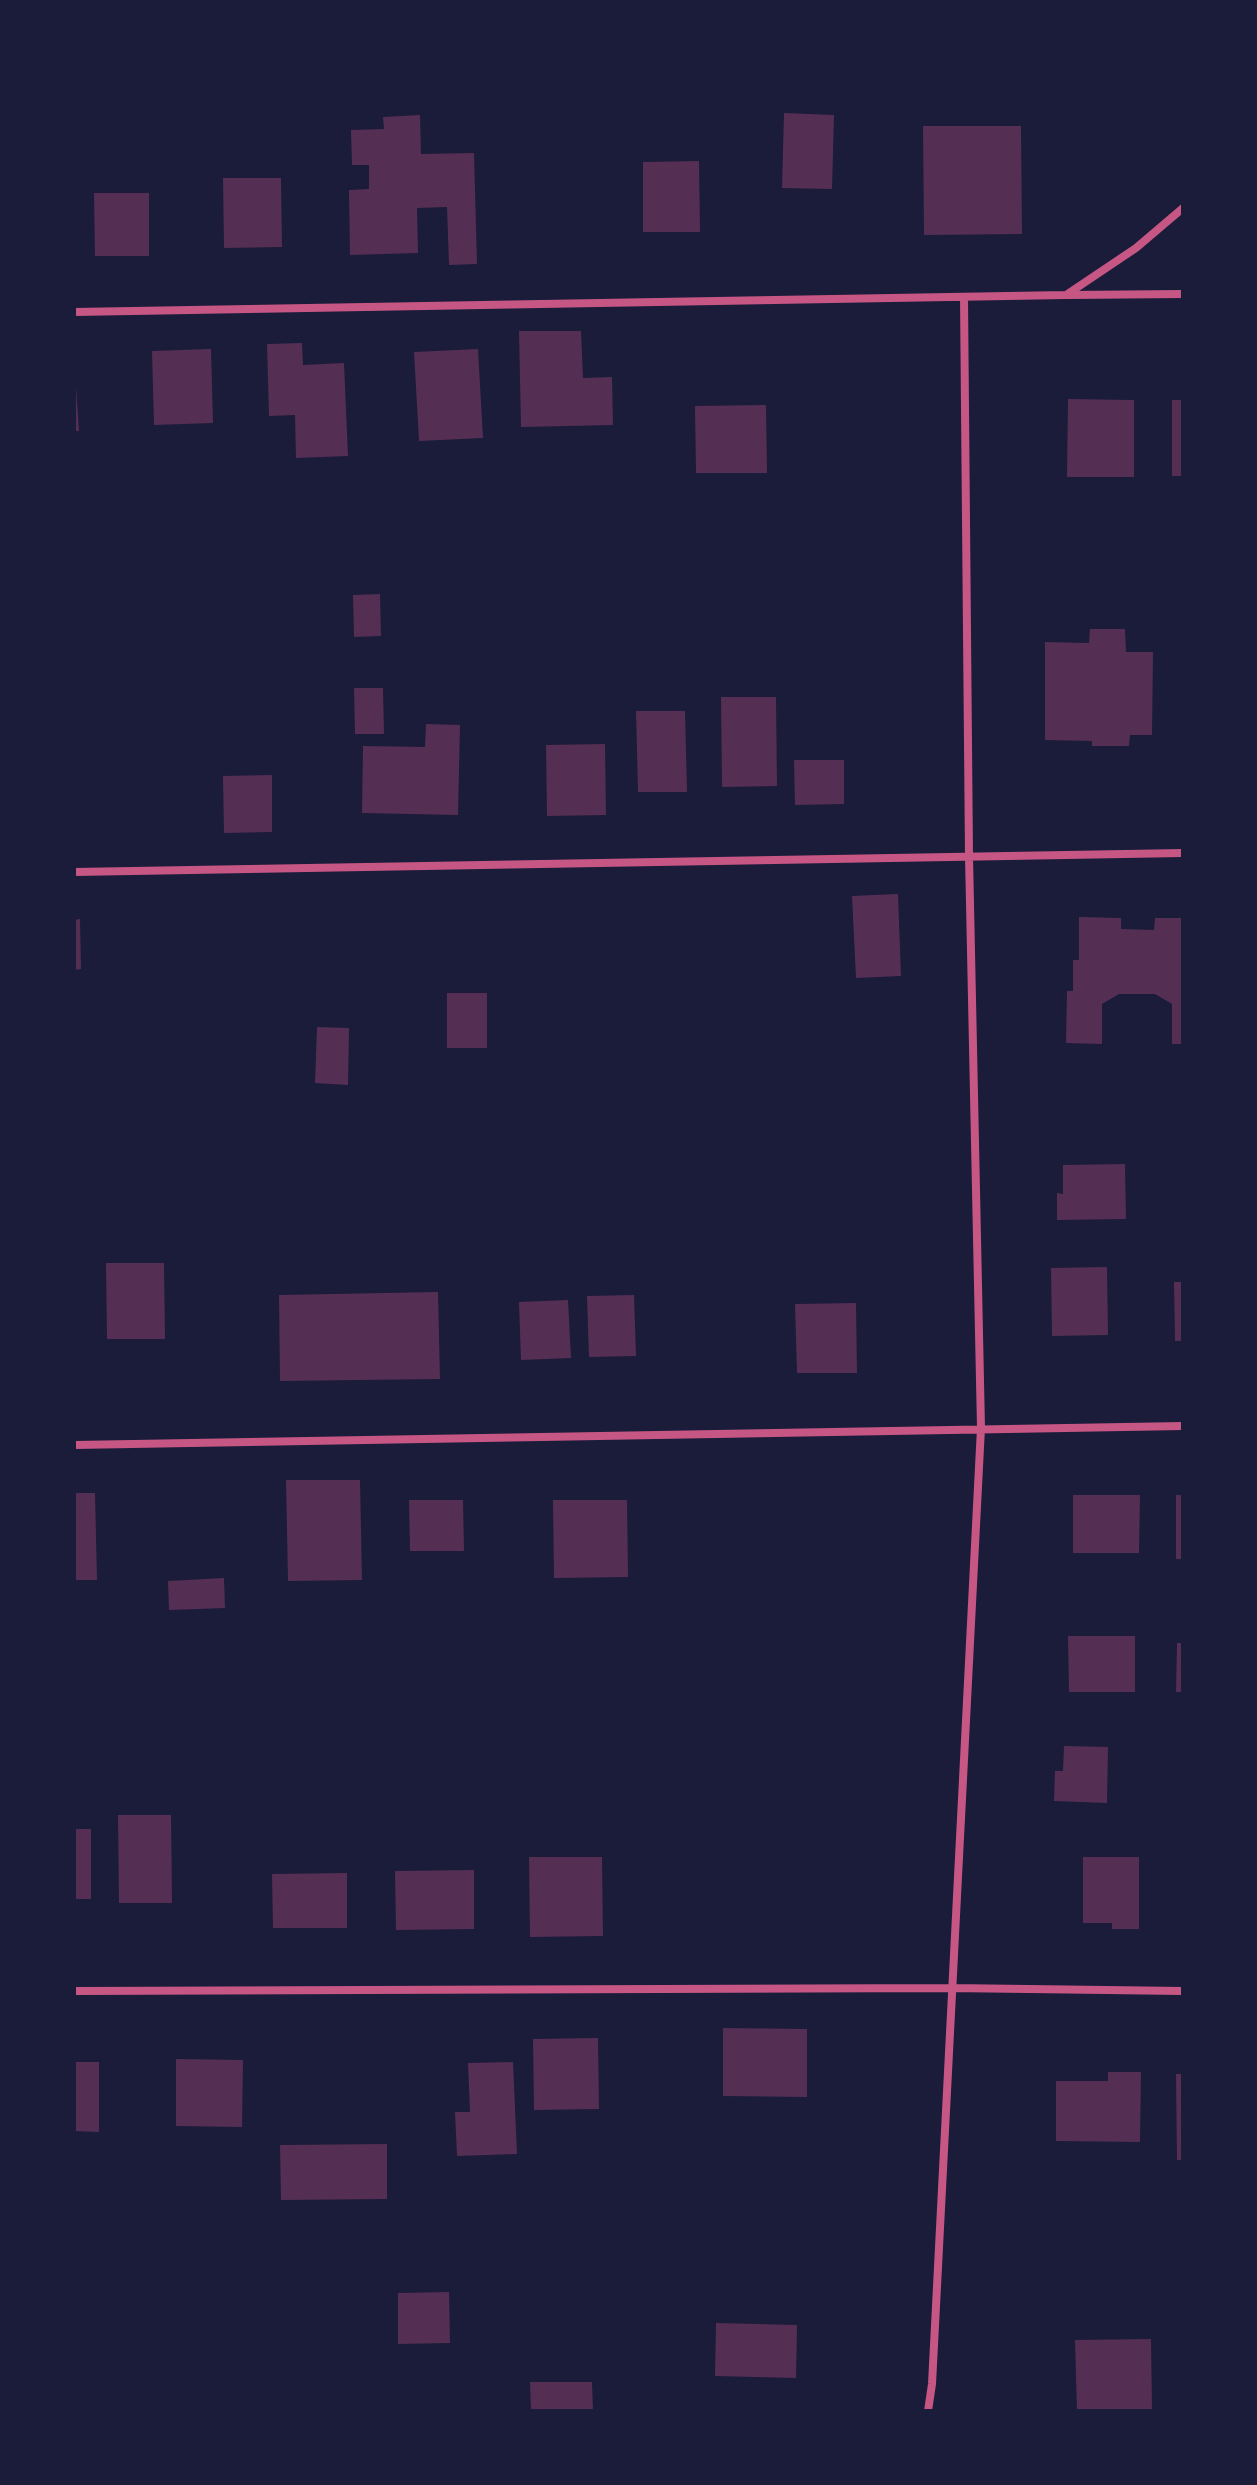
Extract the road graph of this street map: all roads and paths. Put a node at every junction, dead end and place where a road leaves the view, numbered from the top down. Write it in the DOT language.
graph roads {
  1 [pos="1183,208"];
  2 [pos="1183,294"];
  3 [pos="1066,295"];
  4 [pos="964,297"];
  5 [pos="74,312"];
  6 [pos="1183,853"];
  7 [pos="969,856"];
  8 [pos="74,872"];
  9 [pos="1183,1426"];
  10 [pos="981,1428"];
  11 [pos="74,1445"];
  12 [pos="951,1988"];
  13 [pos="74,1991"];
  14 [pos="1183,1991"];
  15 [pos="928,2411"];
  1 -- 3 [label="street"];
  2 -- 3 [label="street"];
  3 -- 4 [label="street"];
  4 -- 5 [label="street"];
  4 -- 7 [label="street"];
  6 -- 7 [label="street"];
  7 -- 8 [label="street"];
  7 -- 10 [label="street"];
  9 -- 10 [label="street"];
  10 -- 11 [label="street"];
  10 -- 12 [label="street"];
  12 -- 13 [label="street"];
  12 -- 14 [label="street"];
  12 -- 15 [label="street"];
}
